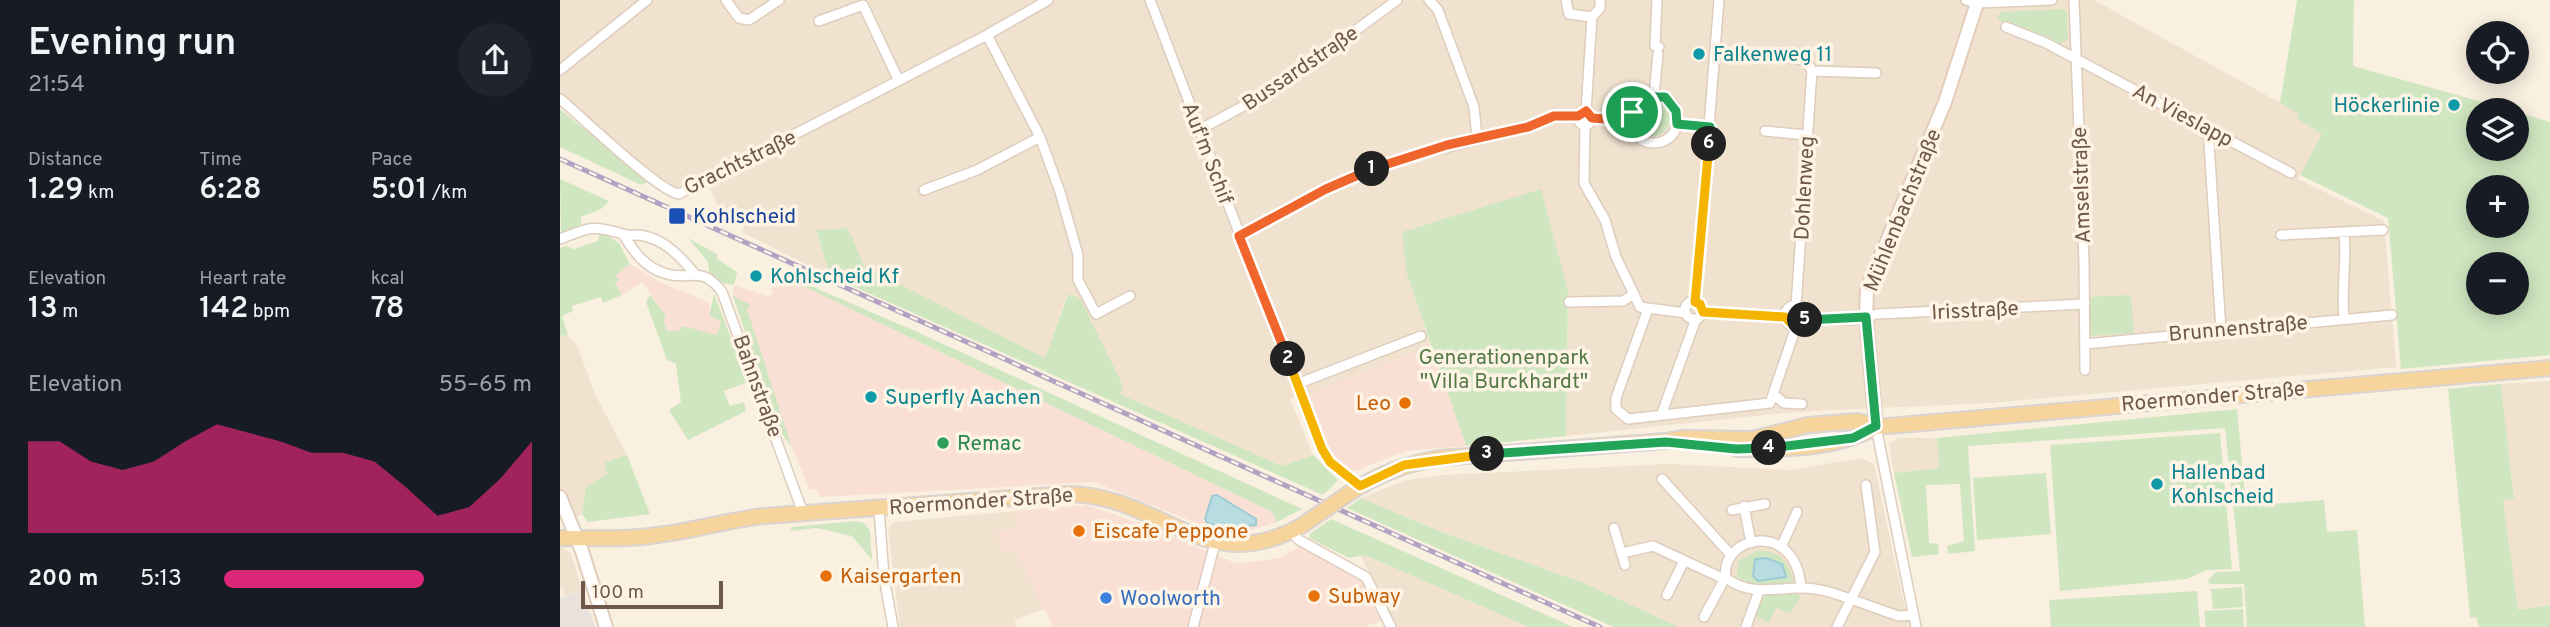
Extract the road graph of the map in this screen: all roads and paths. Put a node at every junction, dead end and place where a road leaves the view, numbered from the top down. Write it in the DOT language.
graph roads {
  1 [pos="647,0"];
  2 [pos="726,0"];
  3 [pos="779,0"];
  4 [pos="1048,0"];
  5 [pos="1150,0"];
  6 [pos="1397,0"];
  7 [pos="1429,0"];
  8 [pos="1566,0"];
  9 [pos="1600,0"];
  10 [pos="1657,0"];
  11 [pos="1719,0"];
  12 [pos="2052,0"];
  13 [pos="2074,0"];
  14 [pos="1974,1"];
  15 [pos="1592,17"];
  16 [pos="818,21"];
  17 [pos="2006,27"];
  18 [pos="987,35"];
  19 [pos="1716,52"];
  20 [pos="2075,59"];
  21 [pos="560,70"];
  22 [pos="1812,71"];
  23 [pos="1876,74"];
  24 [pos="899,80"];
  25 [pos="1654,96"];
  26 [pos="560,99"];
  27 [pos="1586,115"];
  28 [pos="1630,121"];
  29 [pos="1677,124"];
  30 [pos="1710,127"];
  31 [pos="2208,128"];
  32 [pos="1199,130"];
  33 [pos="1765,131"];
  34 [pos="1806,135"];
  35 [pos="1040,138"];
  36 [pos="1477,138"];
  37 [pos="2291,173"];
  38 [pos="924,190"];
  39 [pos="2383,230"];
  40 [pos="2344,232"];
  41 [pos="623,234"];
  42 [pos="2281,235"];
  43 [pos="1239,236"];
  44 [pos="560,239"];
  45 [pos="694,273"];
  46 [pos="1634,294"];
  47 [pos="1130,296"];
  48 [pos="1569,302"];
  49 [pos="1695,302"];
  50 [pos="2085,304"];
  51 [pos="1796,306"];
  52 [pos="1648,309"];
  53 [pos="1686,313"];
  54 [pos="1699,315"];
  55 [pos="2392,315"];
  56 [pos="1785,317"];
  57 [pos="1866,317"];
  58 [pos="1806,318"];
  59 [pos="2344,318"];
  60 [pos="1796,327"];
  61 [pos="2221,330"];
  62 [pos="1421,336"];
  63 [pos="2085,344"];
  64 [pos="2550,369"];
  65 [pos="2085,370"];
  66 [pos="1297,384"];
  67 [pos="1773,394"];
  68 [pos="1802,404"];
  69 [pos="1662,413"];
  70 [pos="1876,426"];
  71 [pos="1662,479"];
  72 [pos="1866,485"];
  73 [pos="1354,490"];
  74 [pos="560,497"];
  75 [pos="1765,504"];
  76 [pos="1744,506"];
  77 [pos="879,509"];
  78 [pos="1732,510"];
  79 [pos="1797,512"];
  80 [pos="803,513"];
  81 [pos="1614,528"];
  82 [pos="1296,529"];
  83 [pos="560,538"];
  84 [pos="578,538"];
  85 [pos="1214,543"];
  86 [pos="1751,543"];
  87 [pos="1782,545"];
  88 [pos="1622,553"];
  89 [pos="1731,555"];
  90 [pos="1684,561"];
  91 [pos="1625,565"];
  92 [pos="1724,578"];
  93 [pos="1801,588"];
  94 [pos="1759,591"];
  95 [pos="1667,595"];
  96 [pos="1851,600"];
  97 [pos="1913,615"];
  98 [pos="1704,617"];
  99 [pos="606,627"];
  100 [pos="893,627"];
  101 [pos="1193,627"];
  102 [pos="1391,627"];
  103 [pos="1746,627"];
  104 [pos="1837,627"];
  105 [pos="1916,627"];
  1 -- 21 [label="street"];
  2 -- 3 [label="street"];
  4 -- 18 [label="street, Grachtstraße"];
  5 -- 32 [label="street, Auf'm Schif"];
  6 -- 32 [label="street, Bussardstraße"];
  7 -- 36 [label="street"];
  8 -- 15 [label="street"];
  9 -- 15 [label="street"];
  10 -- 25 [label="street"];
  11 -- 19 [label="street"];
  12 -- 14 [label="street"];
  13 -- 20 [label="street, Amselstraße"];
  14 -- 57 [label="street, Mühlenbachstraße"];
  15 -- 27 [label="street"];
  16 -- 24 [label="street"];
  17 -- 20 [label="street, An Vieslapp"];
  18 -- 24 [label="street, Grachtstraße"];
  18 -- 35 [label="street"];
  19 -- 22 [label="street"];
  19 -- 30 [label="street"];
  20 -- 31 [label="street, An Vieslapp"];
  20 -- 50 [label="street, Amselstraße"];
  22 -- 23 [label="street"];
  22 -- 34 [label="street, Dohlenweg"];
  24 -- 26 [label="street, Grachtstraße"];
  25 -- 28 [label="street"];
  25 -- 29 [label="street"];
  27 -- 28 [label="street"];
  27 -- 36 [label="street"];
  27 -- 46 [label="street"];
  28 -- 29 [label="street"];
  29 -- 30 [label="street"];
  30 -- 49 [label="street"];
  31 -- 37 [label="street, An Vieslapp"];
  31 -- 61 [label="street"];
  32 -- 43 [label="street, Auf'm Schif"];
  33 -- 34 [label="street"];
  34 -- 51 [label="street, Dohlenweg"];
  35 -- 38 [label="street"];
  35 -- 47 [label="street"];
  36 -- 43 [label="street"];
  39 -- 40 [label="street"];
  40 -- 42 [label="street"];
  40 -- 59 [label="street"];
  41 -- 44 [label="street, Bahnstraße"];
  41 -- 45 [label="street, Bahnstraße"];
  41 -- 45 [label="street"];
  43 -- 66 [label="street, Auf'm Schif"];
  45 -- 80 [label="street, Bahnstraße"];
  46 -- 48 [label="street"];
  46 -- 52 [label="street"];
  49 -- 53 [label="street"];
  49 -- 54 [label="street"];
  50 -- 57 [label="street, Irisstraße"];
  50 -- 63 [label="street, Amselstraße"];
  51 -- 56 [label="street"];
  51 -- 58 [label="street"];
  52 -- 53 [label="street"];
  52 -- 69 [label="street"];
  53 -- 54 [label="street"];
  54 -- 56 [label="street"];
  54 -- 69 [label="street"];
  55 -- 59 [label="street, Brunnenstraße"];
  56 -- 60 [label="street"];
  57 -- 58 [label="street, Irisstraße"];
  57 -- 70 [label="street, Mühlenbachstraße"];
  58 -- 60 [label="street"];
  59 -- 61 [label="street, Brunnenstraße"];
  60 -- 67 [label="street"];
  61 -- 63 [label="street, Brunnenstraße"];
  62 -- 66 [label="street"];
  63 -- 65 [label="street, Amselstraße"];
  64 -- 70 [label="main road, Roermonder Straße"];
  66 -- 73 [label="street, Auf'm Schif"];
  67 -- 68 [label="street"];
  67 -- 69 [label="street"];
  70 -- 73 [label="main road, Roermonder Straße"];
  70 -- 97 [label="street"];
  71 -- 89 [label="street"];
  72 -- 96 [label="street"];
  73 -- 82 [label="main road, Roermonder Straße, bridge"];
  74 -- 84 [label="street"];
  75 -- 76 [label="street"];
  76 -- 78 [label="street"];
  76 -- 86 [label="street"];
  77 -- 80 [label="main road, Roermonder Straße"];
  77 -- 85 [label="main road, Roermonder Straße"];
  77 -- 100 [label="street"];
  79 -- 87 [label="street"];
  80 -- 84 [label="main road, Roermonder Straße"];
  81 -- 88 [label="street"];
  82 -- 85 [label="main road, Roermonder Straße"];
  82 -- 102 [label="street"];
  83 -- 84 [label="main road, Roermonder Straße"];
  84 -- 99 [label="street"];
  85 -- 101 [label="street"];
  86 -- 87 [label="street"];
  86 -- 89 [label="street"];
  87 -- 93 [label="street"];
  88 -- 90 [label="street"];
  88 -- 91 [label="street"];
  89 -- 92 [label="street"];
  90 -- 92 [label="street"];
  90 -- 95 [label="street"];
  92 -- 94 [label="street"];
  92 -- 98 [label="street"];
  93 -- 94 [label="street"];
  93 -- 96 [label="street"];
  94 -- 103 [label="street"];
  96 -- 97 [label="street"];
  96 -- 104 [label="street"];
  97 -- 105 [label="street"];
}
